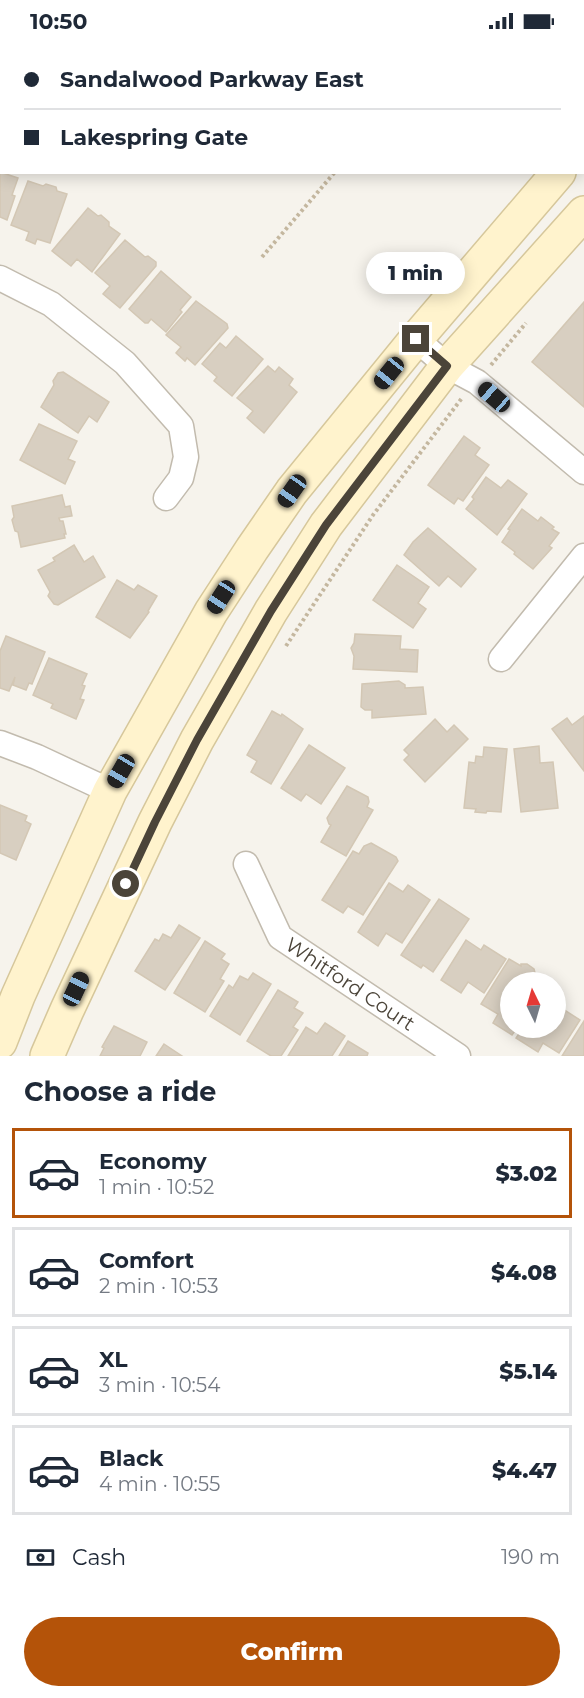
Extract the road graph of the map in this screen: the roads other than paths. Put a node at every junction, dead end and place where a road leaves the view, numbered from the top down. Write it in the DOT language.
graph roads {
  1 [pos="557,174"];
  2 [pos="584,213"];
  3 [pos="0,278"];
  4 [pos="416,339"];
  5 [pos="447,366"];
  6 [pos="584,472"];
  7 [pos="166,498"];
  8 [pos="584,556"];
  9 [pos="501,659"];
  10 [pos="0,743"];
  11 [pos="110,791"];
  12 [pos="246,864"];
  13 [pos="0,1042"];
  14 [pos="47,1056"];
  15 [pos="458,1056"];
  1 -- 4 [label="main road"];
  2 -- 5 [label="main road"];
  3 -- 7 [label="street"];
  4 -- 5 [label="street"];
  4 -- 11 [label="main road"];
  5 -- 6 [label="street"];
  5 -- 14 [label="main road"];
  8 -- 9 [label="street"];
  10 -- 11 [label="street"];
  11 -- 13 [label="main road"];
  12 -- 15 [label="street, Whitford Court"];
}
